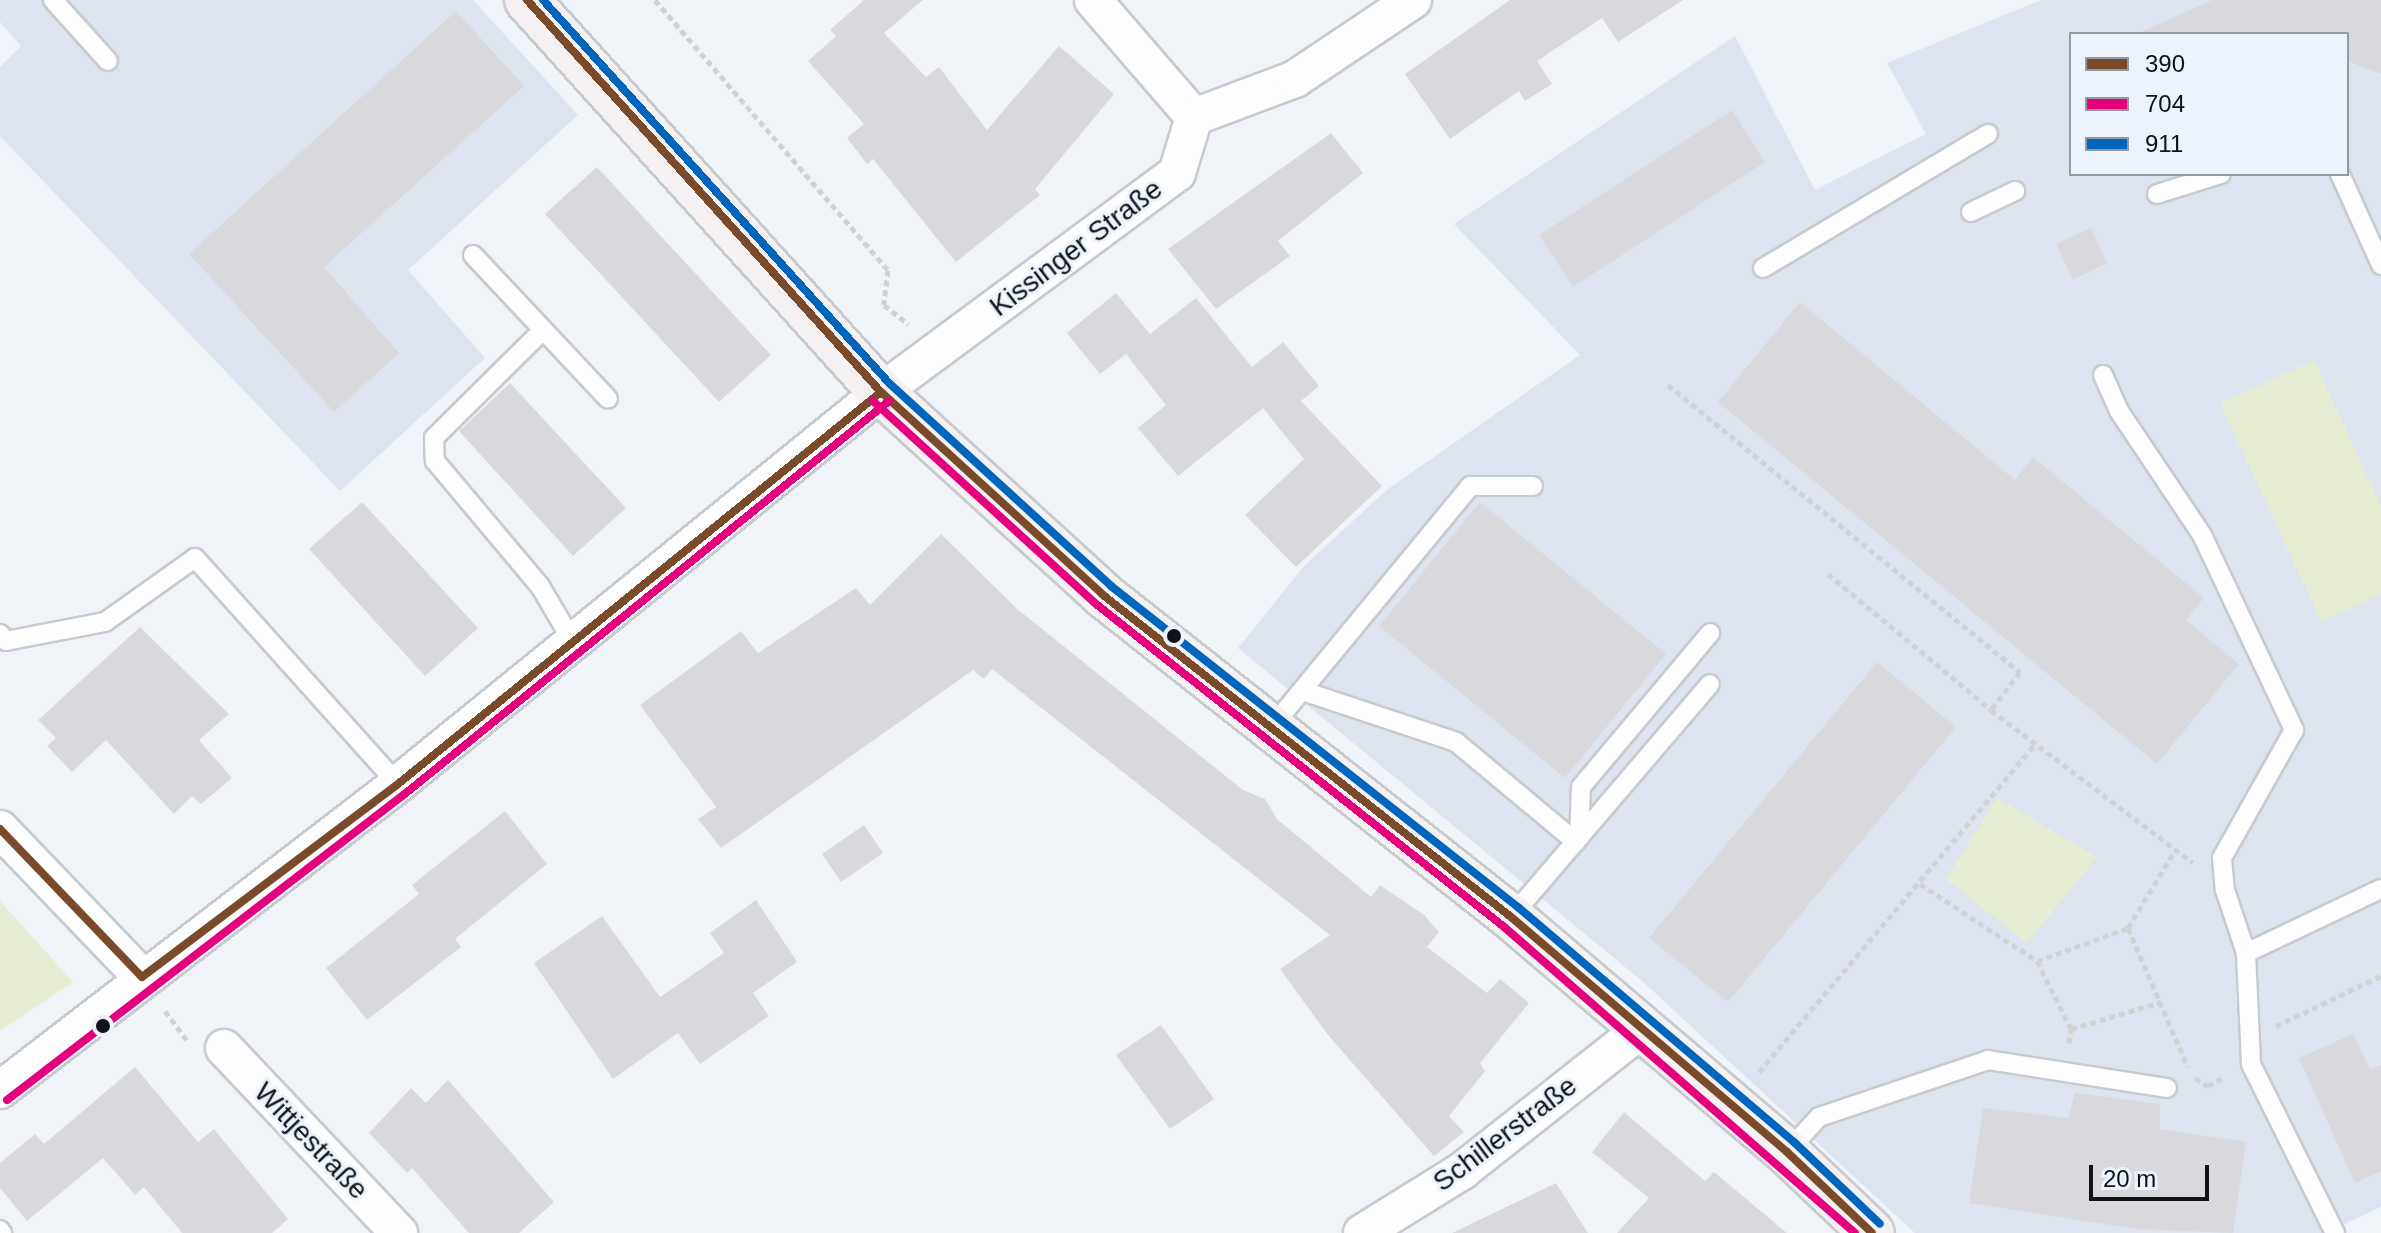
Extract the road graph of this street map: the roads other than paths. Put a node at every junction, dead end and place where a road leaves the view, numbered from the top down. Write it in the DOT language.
graph roads {
  1 [pos="53,0"];
  2 [pos="527,0"];
  3 [pos="1093,0"];
  4 [pos="1413,0"];
  5 [pos="108,61"];
  6 [pos="1194,117"];
  7 [pos="1988,134"];
  8 [pos="2215,176"];
  9 [pos="2341,176"];
  10 [pos="2015,191"];
  11 [pos="2157,194"];
  12 [pos="1971,212"];
  13 [pos="473,255"];
  14 [pos="2381,265"];
  15 [pos="1763,268"];
  16 [pos="543,330"];
  17 [pos="2103,375"];
  18 [pos="881,392"];
  19 [pos="608,399"];
  20 [pos="1533,486"];
  21 [pos="1710,633"];
  22 [pos="0,634"];
  23 [pos="574,644"];
  24 [pos="1710,684"];
  25 [pos="1303,691"];
  26 [pos="1270,729"];
  27 [pos="398,784"];
  28 [pos="0,829"];
  29 [pos="1577,840"];
  30 [pos="2381,889"];
  31 [pos="1511,917"];
  32 [pos="2246,953"];
  33 [pos="142,977"];
  34 [pos="1643,1028"];
  35 [pos="224,1048"];
  36 [pos="2167,1088"];
  37 [pos="0,1090"];
  38 [pos="1787,1152"];
  39 [pos="1858,1229"];
  40 [pos="399,1233"];
  41 [pos="1362,1233"];
  42 [pos="2335,1233"];
  1 -- 5 [label="lane"];
  2 -- 18 [label="main road"];
  3 -- 6 [label="street"];
  4 -- 6 [label="street"];
  6 -- 18 [label="street, Kissinger Straße"];
  7 -- 15 [label="lane"];
  8 -- 11 [label="lane"];
  9 -- 14 [label="lane"];
  10 -- 12 [label="lane"];
  13 -- 16 [label="lane"];
  16 -- 19 [label="lane"];
  16 -- 23 [label="lane"];
  17 -- 32 [label="lane"];
  18 -- 23 [label="street, Kissinger Straße"];
  18 -- 26 [label="main road"];
  20 -- 25 [label="lane"];
  21 -- 29 [label="lane"];
  22 -- 27 [label="lane"];
  23 -- 27 [label="street, Kissinger Straße"];
  24 -- 29 [label="lane"];
  25 -- 26 [label="lane"];
  25 -- 29 [label="lane"];
  26 -- 31 [label="main road"];
  27 -- 33 [label="street, Kissinger Straße"];
  28 -- 33 [label="street"];
  29 -- 31 [label="lane"];
  30 -- 32 [label="lane"];
  31 -- 34 [label="main road"];
  32 -- 42 [label="lane"];
  33 -- 37 [label="street, Kissinger Straße"];
  34 -- 38 [label="main road"];
  34 -- 41 [label="street, Schillerstraße"];
  35 -- 40 [label="street, Wittjestraße"];
  36 -- 38 [label="lane"];
  38 -- 39 [label="main road"];
}
